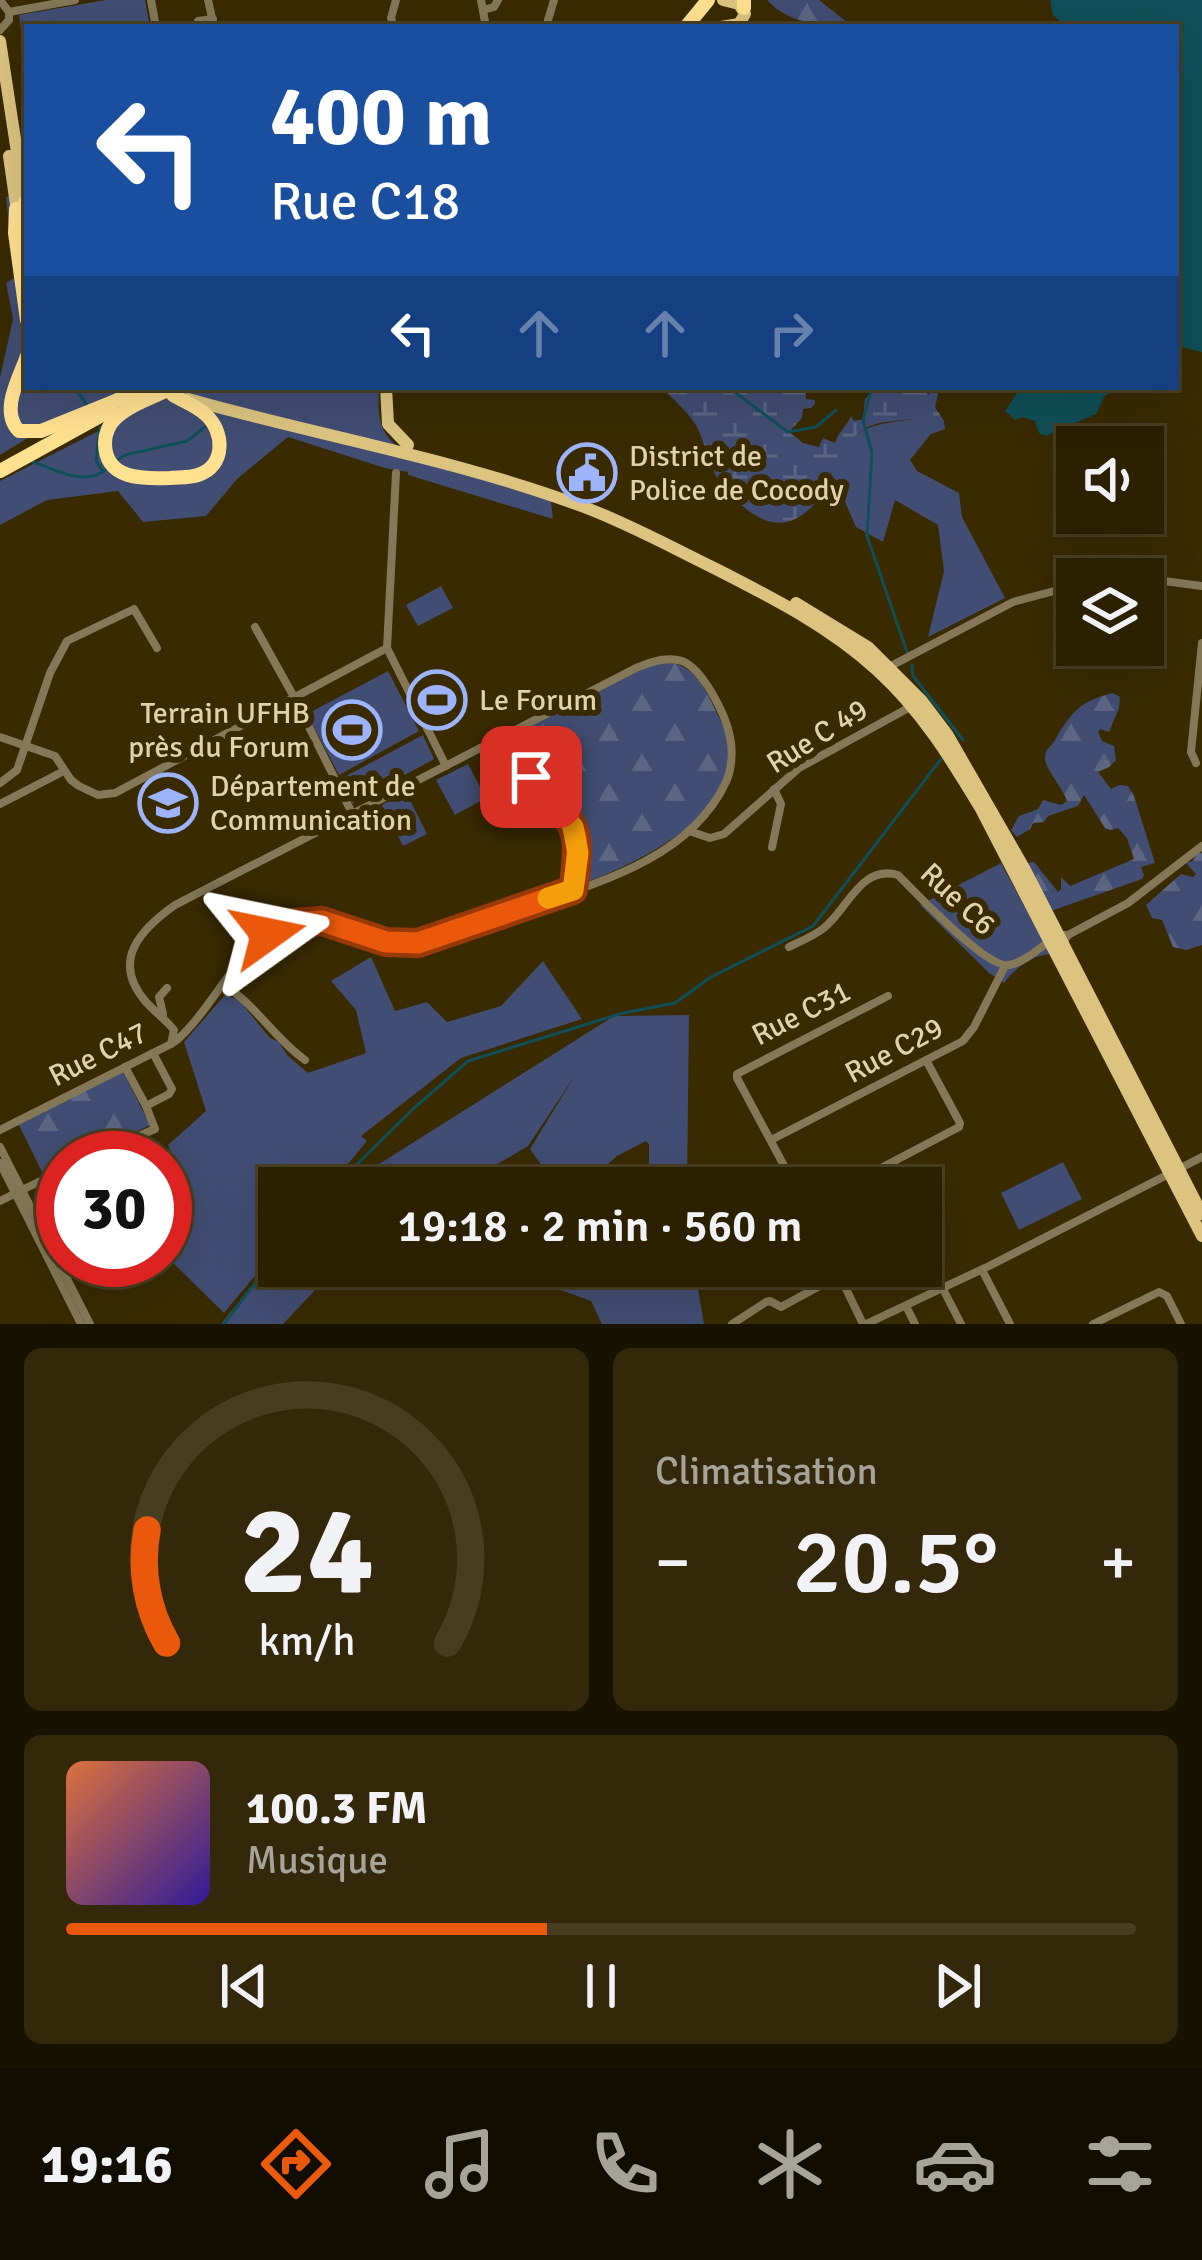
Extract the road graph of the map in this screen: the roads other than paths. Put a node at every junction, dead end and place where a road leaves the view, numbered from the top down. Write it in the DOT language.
graph roads {
  1 [pos="0,0"];
  2 [pos="75,0"];
  3 [pos="208,0"];
  4 [pos="498,0"];
  5 [pos="698,0"];
  6 [pos="482,5"];
  7 [pos="728,11"];
  8 [pos="9,12"];
  9 [pos="213,23"];
  10 [pos="678,24"];
  11 [pos="694,24"];
  12 [pos="0,30"];
  13 [pos="0,41"];
  14 [pos="0,95"];
  15 [pos="24,209"];
  16 [pos="24,298"];
  17 [pos="24,351"];
  18 [pos="24,364"];
  19 [pos="138,390"];
  20 [pos="168,390"];
  21 [pos="168,390"];
  22 [pos="171,390"];
  23 [pos="174,390"];
  24 [pos="386,390"];
  25 [pos="112,402"];
  26 [pos="0,410"];
  27 [pos="404,449"];
  28 [pos="6,462"];
  29 [pos="1164,581"];
  30 [pos="1202,586"];
  31 [pos="1056,590"];
  32 [pos="256,627"];
  33 [pos="1202,643"];
  34 [pos="157,648"];
  35 [pos="387,648"];
  36 [pos="885,670"];
  37 [pos="294,697"];
  38 [pos="912,706"];
  39 [pos="508,735"];
  40 [pos="0,737"];
  41 [pos="26,747"];
  42 [pos="1196,763"];
  43 [pos="446,766"];
  44 [pos="64,771"];
  45 [pos="0,783"];
  46 [pos="774,789"];
  47 [pos="0,804"];
  48 [pos="353,815"];
  49 [pos="688,831"];
  50 [pos="1202,846"];
  51 [pos="772,847"];
  52 [pos="573,890"];
  53 [pos="1056,942"];
  54 [pos="789,947"];
  55 [pos="1005,967"];
  56 [pos="224,985"];
  57 [pos="167,988"];
  58 [pos="888,996"];
  59 [pos="166,1021"];
  60 [pos="171,1044"];
  61 [pos="153,1053"];
  62 [pos="305,1060"];
  63 [pos="926,1060"];
  64 [pos="124,1067"];
  65 [pos="146,1106"];
  66 [pos="0,1130"];
  67 [pos="150,1131"];
  68 [pos="771,1141"];
  69 [pos="0,1147"];
  70 [pos="1202,1157"];
  71 [pos="0,1163"];
  72 [pos="785,1167"];
  73 [pos="883,1167"];
  74 [pos="1175,1171"];
  75 [pos="36,1183"];
  76 [pos="18,1192"];
  77 [pos="0,1201"];
  78 [pos="27,1210"];
  79 [pos="1202,1214"];
  80 [pos="1202,1236"];
  81 [pos="982,1270"];
  82 [pos="811,1287"];
  83 [pos="845,1287"];
  84 [pos="943,1289"];
  85 [pos="906,1306"];
  86 [pos="81,1324"];
  87 [pos="90,1324"];
  88 [pos="732,1324"];
  89 [pos="864,1324"];
  90 [pos="915,1324"];
  91 [pos="961,1324"];
  92 [pos="1010,1324"];
  93 [pos="1093,1324"];
  94 [pos="1181,1324"];
  1 -- 8 [label="street"];
  2 -- 8 [label="street"];
  3 -- 9 [label="street"];
  4 -- 6 [label="street"];
  5 -- 10 [label="highway"];
  7 -- 11 [label="highway"];
  8 -- 12 [label="street"];
  13 -- 15 [label="main road"];
  14 -- 15 [label="main road"];
  15 -- 16 [label="highway"];
  17 -- 26 [label="highway"];
  18 -- 25 [label="highway"];
  19 -- 25 [label="highway"];
  20 -- 28 [label="highway"];
  21 -- 22 [label="highway"];
  23 -- 27 [label="main road"];
  24 -- 27 [label="main road"];
  25 -- 28 [label="highway"];
  27 -- 35 [label="street"];
  27 -- 36 [label="main road"];
  27 -- 36 [label="main road"];
  29 -- 30 [label="street"];
  31 -- 36 [label="street"];
  32 -- 37 [label="street"];
  33 -- 42 [label="street"];
  34 -- 41 [label="street"];
  35 -- 37 [label="street"];
  35 -- 43 [label="street"];
  36 -- 38 [label="main road"];
  36 -- 53 [label="main road"];
  37 -- 44 [label="street"];
  37 -- 48 [label="street"];
  38 -- 46 [label="street, Rue C 49"];
  38 -- 53 [label="main road"];
  39 -- 43 [label="street"];
  39 -- 49 [label="street, Rue C47"];
  39 -- 52 [label="street"];
  40 -- 41 [label="street"];
  41 -- 44 [label="street"];
  41 -- 45 [label="street"];
  43 -- 48 [label="street"];
  44 -- 47 [label="street"];
  46 -- 49 [label="street, Rue C 49"];
  46 -- 51 [label="street"];
  48 -- 59 [label="street"];
  49 -- 52 [label="street, Rue C47"];
  50 -- 53 [label="street, Rue C6"];
  52 -- 56 [label="street, Rue C47"];
  53 -- 55 [label="street, Rue C6"];
  53 -- 74 [label="main road"];
  54 -- 55 [label="street, Rue C6"];
  55 -- 63 [label="street, Rue C29"];
  56 -- 60 [label="street, Rue C47"];
  56 -- 62 [label="street"];
  57 -- 59 [label="street"];
  58 -- 68 [label="street, Rue C31"];
  59 -- 60 [label="street"];
  60 -- 61 [label="street, Rue C47"];
  61 -- 64 [label="street, Rue C47"];
  61 -- 65 [label="street"];
  63 -- 68 [label="street, Rue C29"];
  63 -- 73 [label="street"];
  64 -- 65 [label="street"];
  64 -- 66 [label="street, Rue C47"];
  65 -- 67 [label="street"];
  68 -- 72 [label="street"];
  69 -- 76 [label="street"];
  70 -- 74 [label="street"];
  71 -- 76 [label="street"];
  74 -- 79 [label="main road"];
  74 -- 80 [label="main road"];
  74 -- 81 [label="street"];
  75 -- 76 [label="street"];
  76 -- 77 [label="street"];
  76 -- 78 [label="street"];
  78 -- 86 [label="street"];
  78 -- 87 [label="street"];
  81 -- 84 [label="street"];
  81 -- 92 [label="street"];
  82 -- 88 [label="street"];
  83 -- 89 [label="street"];
  84 -- 85 [label="street"];
  84 -- 91 [label="street"];
  85 -- 89 [label="street"];
  85 -- 90 [label="street"];
  93 -- 94 [label="street"];
}
